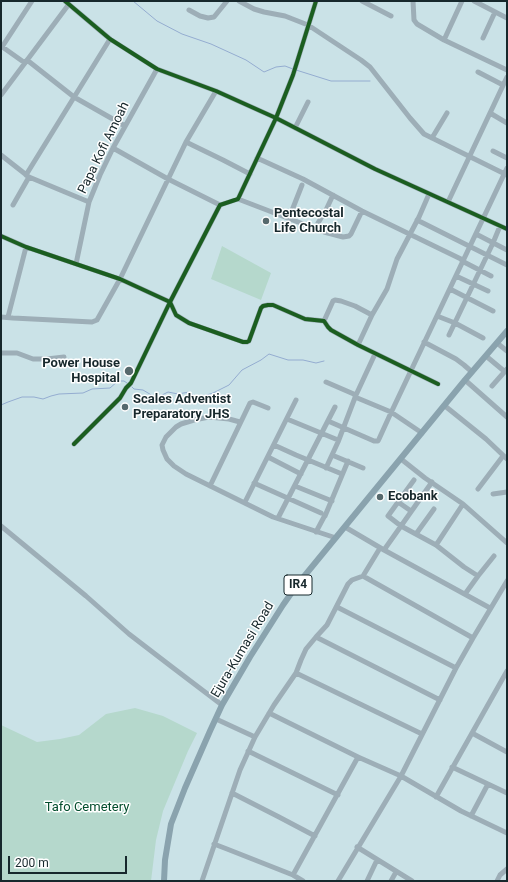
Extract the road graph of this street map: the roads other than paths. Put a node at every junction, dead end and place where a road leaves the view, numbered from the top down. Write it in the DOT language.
graph roads {
  1 [pos="32,1"];
  2 [pos="227,1"];
  3 [pos="239,1"];
  4 [pos="316,1"];
  5 [pos="362,1"];
  6 [pos="413,1"];
  7 [pos="462,1"];
  8 [pos="474,1"];
  9 [pos="67,3"];
  10 [pos="189,10"];
  11 [pos="496,12"];
  12 [pos="392,16"];
  13 [pos="507,18"];
  14 [pos="308,25"];
  15 [pos="483,38"];
  16 [pos="110,39"];
  17 [pos="444,40"];
  18 [pos="2,47"];
  19 [pos="26,61"];
  20 [pos="157,69"];
  21 [pos="507,70"];
  22 [pos="478,72"];
  23 [pos="507,77"];
  24 [pos="504,85"];
  25 [pos="216,91"];
  26 [pos="1,95"];
  27 [pos="74,97"];
  28 [pos="308,102"];
  29 [pos="447,113"];
  30 [pos="490,114"];
  31 [pos="276,118"];
  32 [pos="507,123"];
  33 [pos="125,126"];
  34 [pos="295,128"];
  35 [pos="432,138"];
  36 [pos="186,142"];
  37 [pos="113,148"];
  38 [pos="493,152"];
  39 [pos="1,156"];
  40 [pos="469,157"];
  41 [pos="257,158"];
  42 [pos="507,158"];
  43 [pos="507,168"];
  44 [pos="250,174"];
  45 [pos="505,175"];
  46 [pos="28,176"];
  47 [pos="168,179"];
  48 [pos="302,185"];
  49 [pos="429,194"];
  50 [pos="333,195"];
  51 [pos="238,199"];
  52 [pos="89,202"];
  53 [pos="448,202"];
  54 [pos="13,205"];
  55 [pos="220,205"];
  56 [pos="362,212"];
  57 [pos="289,218"];
  58 [pos="483,218"];
  59 [pos="417,220"];
  60 [pos="318,223"];
  61 [pos="500,226"];
  62 [pos="507,229"];
  63 [pos="476,234"];
  64 [pos="410,235"];
  65 [pos="1,236"];
  66 [pos="493,243"];
  67 [pos="26,247"];
  68 [pos="469,247"];
  69 [pos="507,250"];
  70 [pos="487,256"];
  71 [pos="463,261"];
  72 [pos="76,264"];
  73 [pos="507,265"];
  74 [pos="480,270"];
  75 [pos="456,276"];
  76 [pos="491,276"];
  77 [pos="120,279"];
  78 [pos="474,285"];
  79 [pos="450,289"];
  80 [pos="488,291"];
  81 [pos="467,298"];
  82 [pos="170,302"];
  83 [pos="493,311"];
  84 [pos="372,315"];
  85 [pos="437,316"];
  86 [pos="1,317"];
  87 [pos="8,317"];
  88 [pos="324,321"];
  89 [pos="455,323"];
  90 [pos="507,331"];
  91 [pos="449,335"];
  92 [pos="483,338"];
  93 [pos="424,342"];
  94 [pos="497,342"];
  95 [pos="358,345"];
  96 [pos="507,351"];
  97 [pos="1,353"];
  98 [pos="375,354"];
  99 [pos="486,356"];
  100 [pos="64,357"];
  101 [pos="506,370"];
  102 [pos="410,371"];
  103 [pos="472,372"];
  104 [pos="466,380"];
  105 [pos="326,382"];
  106 [pos="438,384"];
  107 [pos="492,386"];
  108 [pos="356,396"];
  109 [pos="296,400"];
  110 [pos="445,406"];
  111 [pos="268,408"];
  112 [pos="335,408"];
  113 [pos="391,412"];
  114 [pos="507,416"];
  115 [pos="287,419"];
  116 [pos="328,421"];
  117 [pos="240,422"];
  118 [pos="343,428"];
  119 [pos="322,433"];
  120 [pos="422,433"];
  121 [pos="338,440"];
  122 [pos="74,444"];
  123 [pos="274,445"];
  124 [pos="332,455"];
  125 [pos="268,457"];
  126 [pos="505,457"];
  127 [pos="401,459"];
  128 [pos="308,460"];
  129 [pos="348,461"];
  130 [pos="326,468"];
  131 [pos="362,468"];
  132 [pos="301,474"];
  133 [pos="342,474"];
  134 [pos="414,480"];
  135 [pos="432,482"];
  136 [pos="254,483"];
  137 [pos="210,486"];
  138 [pos="295,486"];
  139 [pos="478,489"];
  140 [pos="406,490"];
  141 [pos="507,492"];
  142 [pos="494,494"];
  143 [pos="289,498"];
  144 [pos="419,500"];
  145 [pos="332,501"];
  146 [pos="245,502"];
  147 [pos="398,502"];
  148 [pos="463,504"];
  149 [pos="434,509"];
  150 [pos="411,511"];
  151 [pos="320,513"];
  152 [pos="278,518"];
  153 [pos="1,526"];
  154 [pos="401,526"];
  155 [pos="345,527"];
  156 [pos="316,532"];
  157 [pos="416,534"];
  158 [pos="336,538"];
  159 [pos="507,543"];
  160 [pos="436,546"];
  161 [pos="382,549"];
  162 [pos="494,556"];
  163 [pos="363,576"];
  164 [pos="478,576"];
  165 [pos="507,581"];
  166 [pos="465,594"];
  167 [pos="337,607"];
  168 [pos="490,608"];
  169 [pos="316,637"];
  170 [pos="472,638"];
  171 [pos="456,668"];
  172 [pos="507,671"];
  173 [pos="296,673"];
  174 [pos="440,700"];
  175 [pos="222,705"];
  176 [pos="269,713"];
  177 [pos="216,719"];
  178 [pos="472,733"];
  179 [pos="422,734"];
  180 [pos="255,737"];
  181 [pos="248,751"];
  182 [pos="507,752"];
  183 [pos="358,757"];
  184 [pos="452,768"];
  185 [pos="400,776"];
  186 [pos="488,784"];
  187 [pos="232,793"];
  188 [pos="507,793"];
  189 [pos="338,795"];
  190 [pos="436,797"];
  191 [pos="471,816"];
  192 [pos="507,833"];
  193 [pos="315,836"];
  194 [pos="214,844"];
  195 [pos="357,847"];
  196 [pos="377,860"];
  197 [pos="507,869"];
  198 [pos="396,872"];
  199 [pos="293,875"];
  200 [pos="164,881"];
  201 [pos="202,881"];
  202 [pos="303,881"];
  203 [pos="338,881"];
  204 [pos="367,881"];
  205 [pos="391,881"];
  206 [pos="412,881"];
  207 [pos="497,881"];
  1 -- 18 [label="street"];
  2 -- 10 [label="street"];
  3 -- 14 [label="street"];
  4 -- 14 [label="street"];
  5 -- 12 [label="street"];
  6 -- 17 [label="street"];
  7 -- 17 [label="street"];
  8 -- 11 [label="street"];
  9 -- 16 [label="street"];
  9 -- 19 [label="street"];
  11 -- 13 [label="street"];
  11 -- 15 [label="street"];
  14 -- 31 [label="street"];
  14 -- 35 [label="street"];
  16 -- 20 [label="street"];
  16 -- 27 [label="street"];
  17 -- 21 [label="street"];
  18 -- 19 [label="street"];
  19 -- 26 [label="street"];
  19 -- 27 [label="street"];
  20 -- 25 [label="street"];
  20 -- 33 [label="street, Papa Kofi Amoah"];
  22 -- 24 [label="street"];
  23 -- 24 [label="street"];
  24 -- 30 [label="street"];
  25 -- 31 [label="street"];
  25 -- 36 [label="street"];
  27 -- 33 [label="street"];
  27 -- 46 [label="street"];
  28 -- 34 [label="street"];
  29 -- 35 [label="street"];
  30 -- 32 [label="street"];
  30 -- 40 [label="street"];
  31 -- 34 [label="street"];
  31 -- 41 [label="street"];
  33 -- 37 [label="street, Papa Kofi Amoah"];
  34 -- 49 [label="street"];
  35 -- 40 [label="street"];
  36 -- 44 [label="street"];
  36 -- 47 [label="street"];
  37 -- 47 [label="street"];
  37 -- 52 [label="street, Papa Kofi Amoah"];
  38 -- 42 [label="street"];
  39 -- 46 [label="street"];
  40 -- 45 [label="street"];
  40 -- 53 [label="street"];
  41 -- 44 [label="street"];
  41 -- 50 [label="street"];
  43 -- 45 [label="street"];
  44 -- 51 [label="street"];
  45 -- 58 [label="street"];
  46 -- 52 [label="street"];
  46 -- 54 [label="street"];
  47 -- 55 [label="street"];
  47 -- 77 [label="street"];
  48 -- 57 [label="street"];
  49 -- 53 [label="street"];
  49 -- 59 [label="street"];
  50 -- 56 [label="street"];
  50 -- 60 [label="street"];
  51 -- 55 [label="street"];
  51 -- 57 [label="street"];
  52 -- 72 [label="street, Papa Kofi Amoah"];
  53 -- 58 [label="street"];
  55 -- 82 [label="street"];
  56 -- 57 [label="street"];
  56 -- 64 [label="street"];
  58 -- 61 [label="street"];
  58 -- 63 [label="street"];
  59 -- 64 [label="street"];
  59 -- 68 [label="street"];
  61 -- 62 [label="street"];
  61 -- 66 [label="street"];
  63 -- 66 [label="street"];
  63 -- 68 [label="street"];
  64 -- 71 [label="street"];
  64 -- 84 [label="street"];
  65 -- 67 [label="street"];
  66 -- 69 [label="street"];
  66 -- 70 [label="street"];
  67 -- 72 [label="street"];
  67 -- 87 [label="street"];
  68 -- 70 [label="street"];
  68 -- 71 [label="street"];
  70 -- 73 [label="street"];
  70 -- 74 [label="street"];
  71 -- 74 [label="street"];
  71 -- 75 [label="street"];
  72 -- 77 [label="street"];
  74 -- 76 [label="street"];
  74 -- 78 [label="street"];
  75 -- 78 [label="street"];
  75 -- 79 [label="street"];
  77 -- 82 [label="street"];
  77 -- 87 [label="street"];
  78 -- 80 [label="street"];
  78 -- 81 [label="street"];
  79 -- 81 [label="street"];
  79 -- 85 [label="street"];
  81 -- 83 [label="street"];
  81 -- 89 [label="street"];
  82 -- 88 [label="street"];
  82 -- 122 [label="street"];
  84 -- 88 [label="street"];
  84 -- 95 [label="street"];
  85 -- 89 [label="street"];
  85 -- 93 [label="street"];
  86 -- 87 [label="street"];
  88 -- 95 [label="street"];
  89 -- 91 [label="street"];
  89 -- 92 [label="street"];
  90 -- 94 [label="main road, Ejura-Kumasi Road / IR4"];
  93 -- 102 [label="street"];
  93 -- 103 [label="street"];
  94 -- 96 [label="street"];
  94 -- 99 [label="main road, Ejura-Kumasi Road / IR4"];
  95 -- 98 [label="street"];
  97 -- 100 [label="street"];
  98 -- 102 [label="street"];
  98 -- 108 [label="street"];
  99 -- 101 [label="street"];
  99 -- 103 [label="main road, Ejura-Kumasi Road / IR4"];
  101 -- 107 [label="street"];
  102 -- 106 [label="street"];
  102 -- 113 [label="street"];
  103 -- 104 [label="main road, Ejura-Kumasi Road / IR4"];
  104 -- 110 [label="main road, Ejura-Kumasi Road / IR4"];
  104 -- 114 [label="street"];
  105 -- 108 [label="street"];
  108 -- 113 [label="street"];
  108 -- 118 [label="street"];
  109 -- 115 [label="street"];
  110 -- 120 [label="main road, Ejura-Kumasi Road / IR4"];
  110 -- 126 [label="street"];
  111 -- 117 [label="street"];
  112 -- 116 [label="street"];
  113 -- 118 [label="street"];
  113 -- 120 [label="street"];
  115 -- 119 [label="street"];
  115 -- 123 [label="street"];
  116 -- 118 [label="street"];
  116 -- 119 [label="street"];
  117 -- 137 [label="street"];
  117 -- 137 [label="street"];
  118 -- 121 [label="street"];
  119 -- 121 [label="street"];
  119 -- 128 [label="street"];
  120 -- 127 [label="main road, Ejura-Kumasi Road / IR4"];
  121 -- 124 [label="street"];
  123 -- 125 [label="street"];
  123 -- 128 [label="street"];
  124 -- 129 [label="street"];
  124 -- 130 [label="street"];
  125 -- 132 [label="street"];
  125 -- 136 [label="street"];
  126 -- 139 [label="street"];
  127 -- 135 [label="street"];
  127 -- 155 [label="main road, Ejura-Kumasi Road / IR4"];
  128 -- 130 [label="street"];
  128 -- 132 [label="street"];
  129 -- 131 [label="street"];
  129 -- 133 [label="street"];
  130 -- 133 [label="street"];
  132 -- 138 [label="street"];
  133 -- 145 [label="street"];
  134 -- 140 [label="street"];
  135 -- 144 [label="street"];
  135 -- 148 [label="street"];
  136 -- 143 [label="street"];
  136 -- 146 [label="street"];
  137 -- 146 [label="street"];
  138 -- 143 [label="street"];
  138 -- 145 [label="street"];
  140 -- 144 [label="street"];
  140 -- 147 [label="street"];
  141 -- 142 [label="street"];
  143 -- 151 [label="street"];
  143 -- 152 [label="street"];
  144 -- 150 [label="street"];
  145 -- 156 [label="street"];
  146 -- 152 [label="street"];
  147 -- 150 [label="street"];
  147 -- 154 [label="street"];
  148 -- 159 [label="street"];
  148 -- 160 [label="street"];
  149 -- 157 [label="street"];
  150 -- 154 [label="street"];
  152 -- 156 [label="street"];
  153 -- 175 [label="street"];
  154 -- 157 [label="street"];
  154 -- 161 [label="street"];
  155 -- 158 [label="main road, Ejura-Kumasi Road / IR4"];
  155 -- 161 [label="street"];
  156 -- 158 [label="street"];
  157 -- 160 [label="street"];
  158 -- 175 [label="main road, Ejura-Kumasi Road / IR4"];
  160 -- 164 [label="street"];
  161 -- 163 [label="street"];
  161 -- 166 [label="street"];
  162 -- 164 [label="street"];
  163 -- 167 [label="street"];
  163 -- 170 [label="street"];
  164 -- 166 [label="street"];
  165 -- 168 [label="street"];
  166 -- 168 [label="street"];
  167 -- 169 [label="street"];
  167 -- 171 [label="street"];
  168 -- 170 [label="street"];
  169 -- 173 [label="street"];
  169 -- 174 [label="street"];
  170 -- 171 [label="street"];
  171 -- 174 [label="street"];
  172 -- 178 [label="street"];
  173 -- 176 [label="street"];
  173 -- 179 [label="street"];
  174 -- 179 [label="street"];
  175 -- 177 [label="main road, Ejura-Kumasi Road / IR4"];
  176 -- 180 [label="street"];
  176 -- 183 [label="street"];
  177 -- 180 [label="street"];
  177 -- 200 [label="main road, Ejura-Kumasi Road / IR4"];
  178 -- 182 [label="street"];
  178 -- 184 [label="street"];
  179 -- 185 [label="street"];
  180 -- 181 [label="street"];
  181 -- 187 [label="street"];
  181 -- 189 [label="street"];
  183 -- 185 [label="street"];
  183 -- 189 [label="street"];
  184 -- 186 [label="street"];
  184 -- 190 [label="street"];
  185 -- 190 [label="street"];
  185 -- 195 [label="street"];
  186 -- 188 [label="street"];
  186 -- 191 [label="street"];
  187 -- 193 [label="street"];
  187 -- 194 [label="street"];
  189 -- 193 [label="street"];
  190 -- 191 [label="street"];
  191 -- 192 [label="street"];
  193 -- 199 [label="street"];
  194 -- 199 [label="street"];
  194 -- 201 [label="street"];
  195 -- 196 [label="street"];
  195 -- 203 [label="street"];
  196 -- 198 [label="street"];
  196 -- 204 [label="street"];
  197 -- 207 [label="street"];
  198 -- 205 [label="street"];
  198 -- 206 [label="street"];
  199 -- 202 [label="street"];
}
